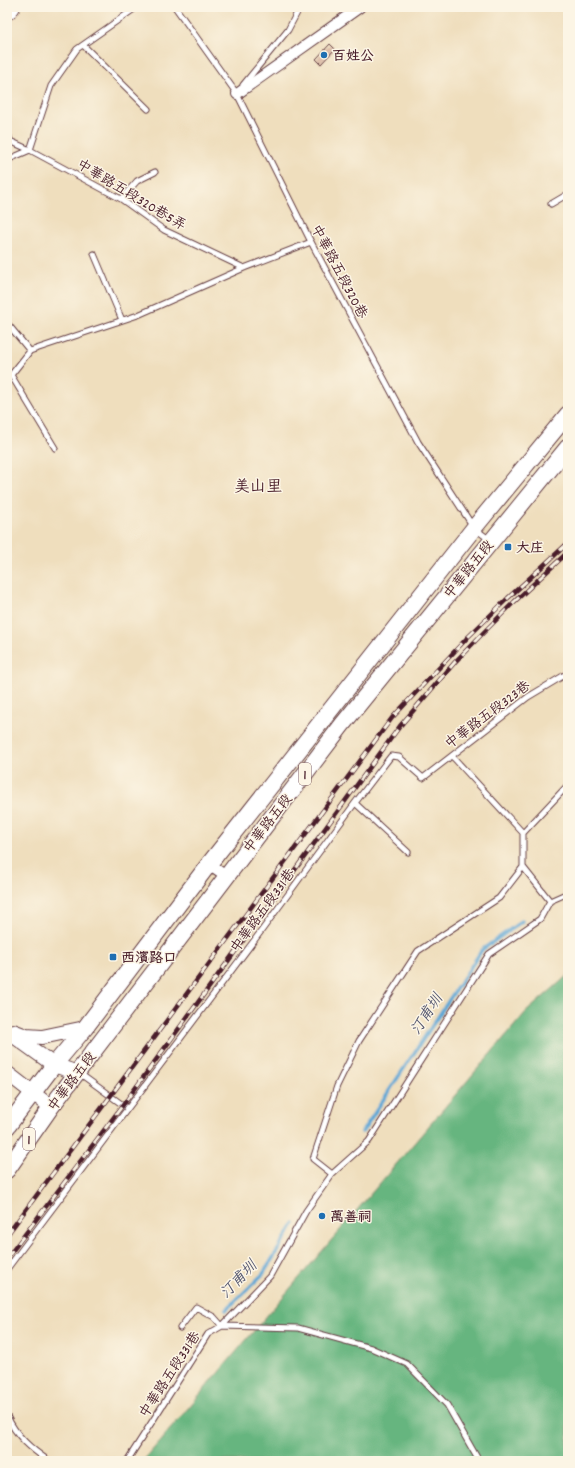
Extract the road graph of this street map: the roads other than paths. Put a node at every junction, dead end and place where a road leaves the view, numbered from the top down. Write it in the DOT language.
graph roads {
  1 [pos="12,7"];
  2 [pos="137,7"];
  3 [pos="175,7"];
  4 [pos="300,7"];
  5 [pos="360,7"];
  6 [pos="7,12"];
  7 [pos="83,45"];
  8 [pos="237,94"];
  9 [pos="148,109"];
  10 [pos="7,130"];
  11 [pos="30,150"];
  12 [pos="7,160"];
  13 [pos="155,172"];
  14 [pos="568,194"];
  15 [pos="121,199"];
  16 [pos="551,204"];
  17 [pos="311,242"];
  18 [pos="94,254"];
  19 [pos="244,268"];
  20 [pos="122,320"];
  21 [pos="7,323"];
  22 [pos="30,351"];
  23 [pos="9,376"];
  24 [pos="568,414"];
  25 [pos="568,447"];
  26 [pos="55,448"];
  27 [pos="474,528"];
  28 [pos="491,541"];
  29 [pos="568,673"];
  30 [pos="452,756"];
  31 [pos="423,778"];
  32 [pos="568,785"];
  33 [pos="355,803"];
  34 [pos="523,833"];
  35 [pos="408,852"];
  36 [pos="208,864"];
  37 [pos="523,867"];
  38 [pos="226,876"];
  39 [pos="568,893"];
  40 [pos="550,901"];
  41 [pos="85,1028"];
  42 [pos="7,1030"];
  43 [pos="54,1065"];
  44 [pos="7,1073"];
  45 [pos="78,1073"];
  46 [pos="33,1093"];
  47 [pos="51,1107"];
  48 [pos="127,1108"];
  49 [pos="7,1127"];
  50 [pos="7,1170"];
  51 [pos="332,1174"];
  52 [pos="7,1269"];
  53 [pos="222,1326"];
  54 [pos="180,1328"];
  55 [pos="7,1416"];
  56 [pos="50,1461"];
  57 [pos="127,1461"];
  58 [pos="479,1461"];
  1 -- 6 [label="main road"];
  2 -- 7 [label="lane"];
  3 -- 8 [label="lane, 中華路五段320巷"];
  4 -- 8 [label="lane"];
  5 -- 8 [label="street"];
  7 -- 9 [label="lane"];
  7 -- 11 [label="lane"];
  8 -- 17 [label="lane, 中華路五段320巷"];
  10 -- 11 [label="lane, 中華路五段320巷5弄"];
  11 -- 12 [label="lane"];
  11 -- 15 [label="lane, 中華路五段320巷5弄"];
  13 -- 15 [label="lane"];
  14 -- 16 [label="lane"];
  15 -- 19 [label="lane, 中華路五段320巷5弄"];
  17 -- 19 [label="lane"];
  17 -- 27 [label="lane, 中華路五段320巷"];
  18 -- 20 [label="lane"];
  19 -- 20 [label="lane"];
  20 -- 22 [label="lane"];
  21 -- 22 [label="lane"];
  22 -- 23 [label="lane"];
  23 -- 26 [label="lane"];
  24 -- 27 [label="main road, 中華路五段 / 1"];
  25 -- 28 [label="main road, 中華路五段 / 1"];
  27 -- 28 [label="lane, 中華路五段320巷"];
  27 -- 36 [label="main road, 中華路五段 / 1"];
  28 -- 38 [label="main road, 中華路五段 / 1"];
  29 -- 30 [label="lane, 中華路五段323巷"];
  30 -- 31 [label="lane, 中華路五段323巷"];
  30 -- 34 [label="lane"];
  31 -- 33 [label="lane, 中華路五段331巷"];
  32 -- 34 [label="lane"];
  33 -- 35 [label="lane"];
  33 -- 48 [label="lane, 中華路五段331巷"];
  34 -- 37 [label="lane"];
  36 -- 38 [label="street"];
  36 -- 41 [label="main road, 中華路五段 / 1"];
  37 -- 40 [label="lane"];
  37 -- 51 [label="lane"];
  38 -- 45 [label="main road, 中華路五段 / 1"];
  39 -- 40 [label="lane"];
  40 -- 51 [label="lane, 中華路五段331巷"];
  41 -- 42 [label="street"];
  41 -- 43 [label="main road, 中華路五段 / 1"];
  42 -- 43 [label="street"];
  43 -- 45 [label="street"];
  43 -- 46 [label="main road, 中華路五段 / 1"];
  44 -- 46 [label="street"];
  45 -- 47 [label="main road, 中華路五段 / 1"];
  45 -- 48 [label="lane"];
  46 -- 47 [label="street"];
  46 -- 49 [label="main road, 中華路五段 / 1"];
  47 -- 50 [label="main road, 中華路五段 / 1"];
  48 -- 52 [label="lane, 中華路五段331巷"];
  51 -- 53 [label="lane, 中華路五段331巷"];
  53 -- 54 [label="lane"];
  53 -- 57 [label="lane, 中華路五段331巷"];
  53 -- 58 [label="lane"];
  55 -- 56 [label="lane"];
}
